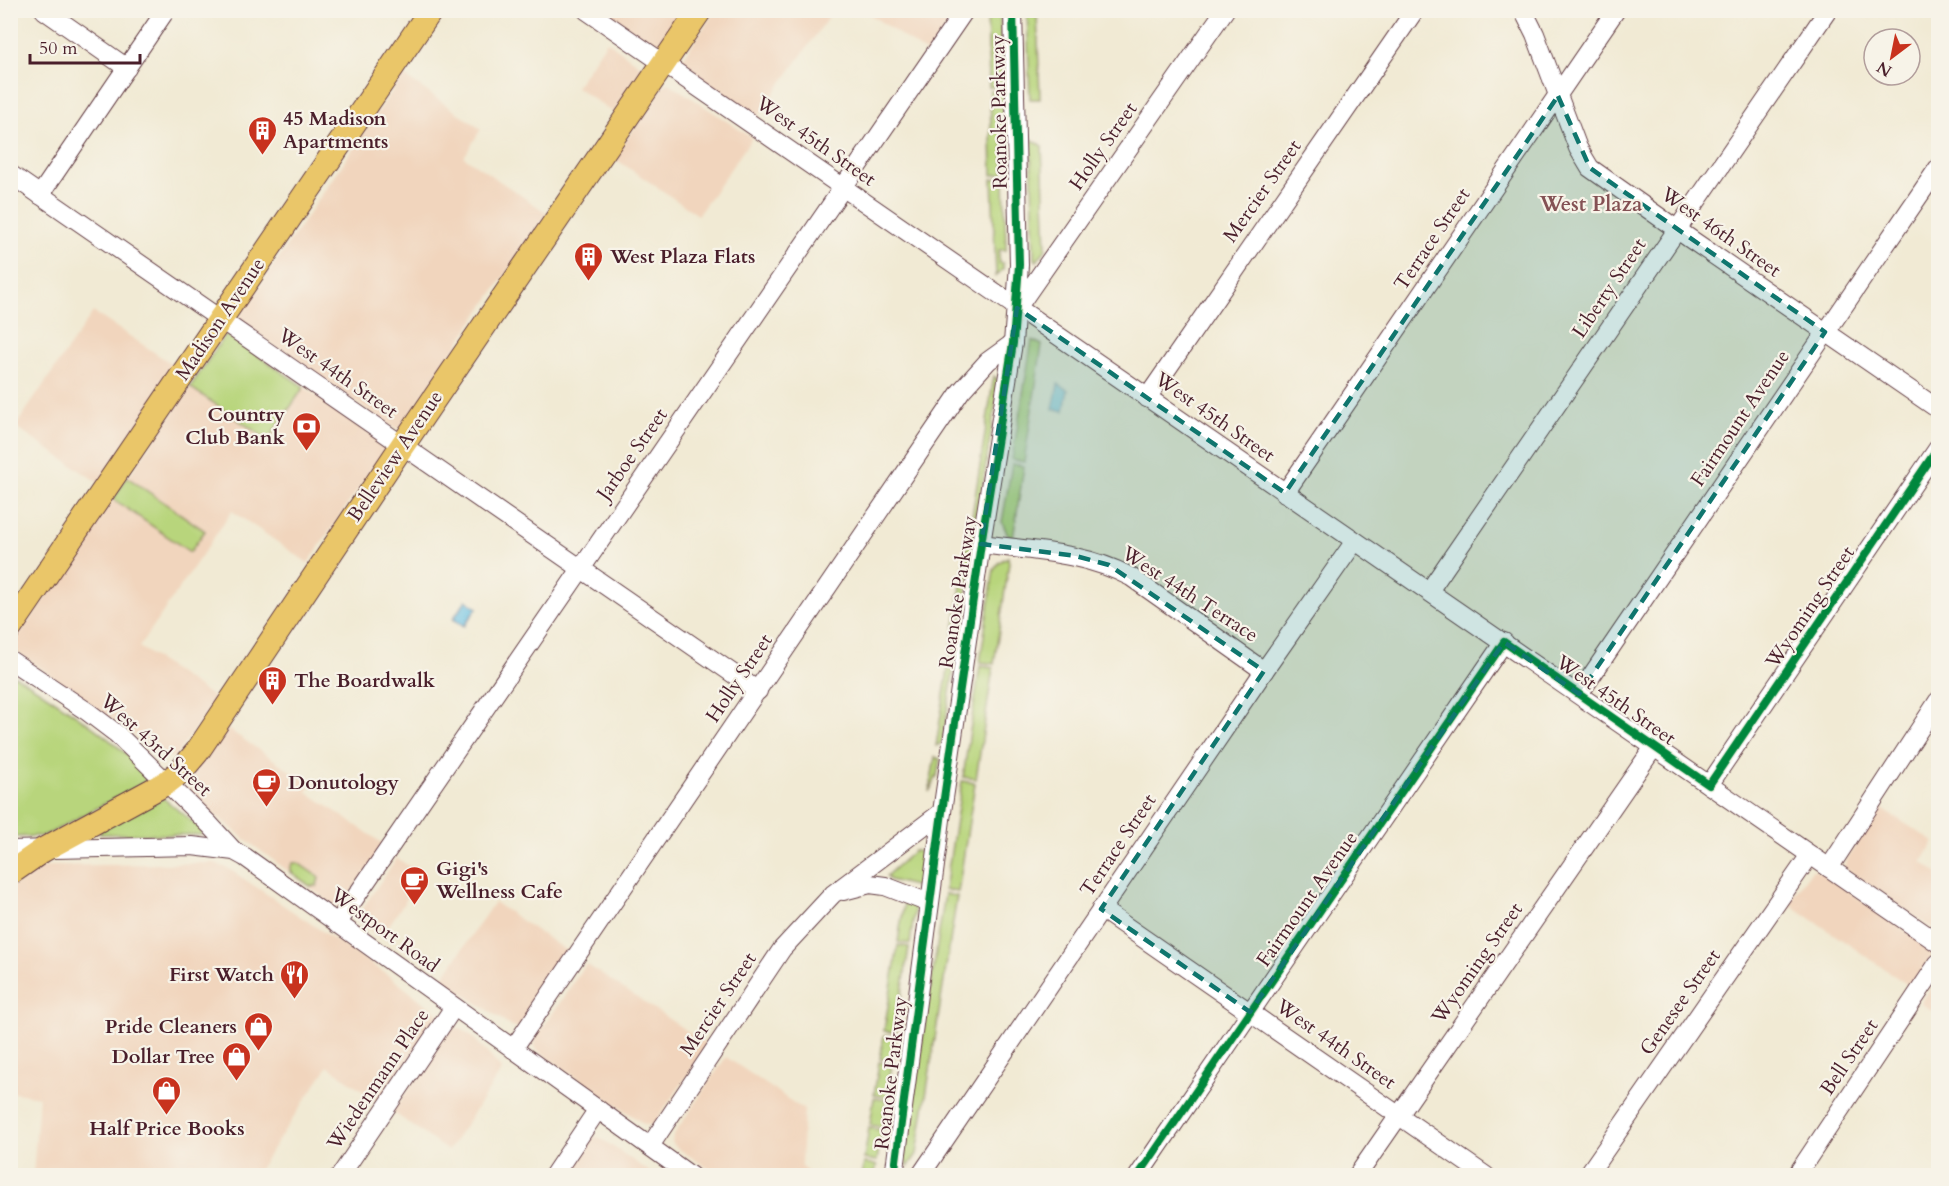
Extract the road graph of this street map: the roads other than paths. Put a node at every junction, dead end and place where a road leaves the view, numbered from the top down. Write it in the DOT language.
graph roads {
  1 [pos="44,10"];
  2 [pos="166,10"];
  3 [pos="431,10"];
  4 [pos="586,10"];
  5 [pos="700,10"];
  6 [pos="965,10"];
  7 [pos="1013,10"];
  8 [pos="1225,10"];
  9 [pos="1415,10"];
  10 [pos="1523,10"];
  11 [pos="1616,10"];
  12 [pos="1828,10"];
  13 [pos="664,64"];
  14 [pos="127,68"];
  15 [pos="1558,96"];
  16 [pos="1938,168"];
  17 [pos="10,174"];
  18 [pos="843,188"];
  19 [pos="40,195"];
  20 [pos="1676,230"];
  21 [pos="1017,308"];
  22 [pos="220,319"];
  23 [pos="1825,332"];
  24 [pos="1013,343"];
  25 [pos="1147,398"];
  26 [pos="1938,409"];
  27 [pos="402,446"];
  28 [pos="1938,448"];
  29 [pos="1285,493"];
  30 [pos="1355,541"];
  31 [pos="981,544"];
  32 [pos="581,568"];
  33 [pos="1429,591"];
  34 [pos="10,628"];
  35 [pos="1504,642"];
  36 [pos="10,660"];
  37 [pos="1264,671"];
  38 [pos="758,691"];
  39 [pos="1579,694"];
  40 [pos="1938,701"];
  41 [pos="1654,747"];
  42 [pos="166,783"];
  43 [pos="1709,785"];
  44 [pos="942,812"];
  45 [pos="10,850"];
  46 [pos="43,850"];
  47 [pos="234,851"];
  48 [pos="1810,855"];
  49 [pos="1829,868"];
  50 [pos="10,873"];
  51 [pos="833,894"];
  52 [pos="929,903"];
  53 [pos="1101,909"];
  54 [pos="337,924"];
  55 [pos="1938,943"];
  56 [pos="1938,963"];
  57 [pos="454,1007"];
  58 [pos="1250,1012"];
  59 [pos="513,1049"];
  60 [pos="598,1109"];
  61 [pos="1398,1115"];
  62 [pos="650,1146"];
  63 [pos="340,1176"];
  64 [pos="553,1176"];
  65 [pos="691,1176"];
  66 [pos="894,1176"];
  67 [pos="920,1176"];
  68 [pos="1138,1176"];
  69 [pos="1357,1176"];
  70 [pos="1486,1176"];
  71 [pos="1587,1176"];
  72 [pos="1796,1176"];
  1 -- 14 [label="street"];
  2 -- 14 [label="street"];
  3 -- 22 [label="main road, Madison Avenue"];
  4 -- 13 [label="street, West 45th Street"];
  5 -- 13 [label="main road, Belleview Avenue"];
  6 -- 18 [label="street, Jarboe Street"];
  7 -- 21 [label="street, Roanoke Parkway"];
  8 -- 21 [label="street, Holly Street"];
  9 -- 25 [label="street, Mercier Street"];
  10 -- 15 [label="street, West 46th Street"];
  11 -- 15 [label="street, Terrace Street"];
  12 -- 20 [label="street, Liberty Street"];
  13 -- 18 [label="street, West 45th Street"];
  13 -- 27 [label="main road, Belleview Avenue"];
  14 -- 19 [label="street"];
  15 -- 20 [label="street, West 46th Street"];
  15 -- 29 [label="street, Terrace Street"];
  16 -- 23 [label="street, Fairmount Avenue"];
  17 -- 19 [label="street, West 44th Street"];
  18 -- 21 [label="street, West 45th Street"];
  18 -- 32 [label="street, Jarboe Street"];
  19 -- 22 [label="street, West 44th Street"];
  20 -- 23 [label="street, West 46th Street"];
  20 -- 33 [label="street, Liberty Street"];
  21 -- 24 [label="street, Roanoke Parkway"];
  21 -- 25 [label="street, West 45th Street"];
  22 -- 27 [label="street, West 44th Street"];
  22 -- 34 [label="main road, Madison Avenue"];
  23 -- 26 [label="street, West 46th Street"];
  23 -- 39 [label="street, Fairmount Avenue"];
  24 -- 31 [label="street, Roanoke Parkway"];
  24 -- 38 [label="street, Holly Street"];
  25 -- 29 [label="street, West 45th Street"];
  27 -- 32 [label="street, West 44th Street"];
  27 -- 42 [label="main road, Belleview Avenue"];
  28 -- 43 [label="street, Wyoming Street"];
  29 -- 30 [label="street, West 45th Street"];
  30 -- 33 [label="street, West 45th Street"];
  30 -- 37 [label="street, Terrace Street"];
  31 -- 37 [label="street, West 44th Terrace"];
  31 -- 44 [label="street, Roanoke Parkway"];
  32 -- 38 [label="street, West 44th Street"];
  32 -- 54 [label="street, Jarboe Street"];
  33 -- 35 [label="street, West 45th Street"];
  35 -- 39 [label="street, West 45th Street"];
  35 -- 58 [label="street, Fairmount Avenue"];
  36 -- 42 [label="street, West 43rd Street"];
  37 -- 53 [label="street, Terrace Street"];
  38 -- 59 [label="street, Holly Street"];
  39 -- 41 [label="street, West 45th Street"];
  40 -- 49 [label="street"];
  41 -- 43 [label="street, West 45th Street"];
  41 -- 61 [label="street, Wyoming Street"];
  42 -- 46 [label="main road, Belleview Avenue"];
  42 -- 47 [label="street, West 43rd Street"];
  43 -- 48 [label="street, West 45th Street"];
  44 -- 51 [label="street, Mercier Street"];
  44 -- 52 [label="street, Roanoke Parkway"];
  45 -- 46 [label="street, Westport Road"];
  46 -- 47 [label="street, Westport Road"];
  46 -- 50 [label="main road, Belleview Avenue"];
  47 -- 54 [label="street, Westport Road"];
  48 -- 49 [label="street, West 45th Street"];
  48 -- 71 [label="street, Genesee Street"];
  49 -- 55 [label="street, West 45th Street"];
  51 -- 52 [label="street"];
  51 -- 62 [label="street, Mercier Street"];
  52 -- 66 [label="street, Roanoke Parkway"];
  53 -- 58 [label="street, West 44th Street"];
  53 -- 67 [label="street, Terrace Street"];
  54 -- 57 [label="street, Westport Road"];
  56 -- 72 [label="street, Bell Street"];
  57 -- 59 [label="street, Westport Road"];
  57 -- 63 [label="street, Wiedenmann Place"];
  58 -- 61 [label="street, West 44th Street"];
  58 -- 68 [label="street, Fairmount Avenue"];
  59 -- 60 [label="street, Westport Road"];
  60 -- 62 [label="street, Westport Road"];
  60 -- 64 [label="street"];
  61 -- 69 [label="street, Wyoming Street"];
  61 -- 70 [label="street, West 44th Street"];
  62 -- 65 [label="street, Westport Road"];
}
